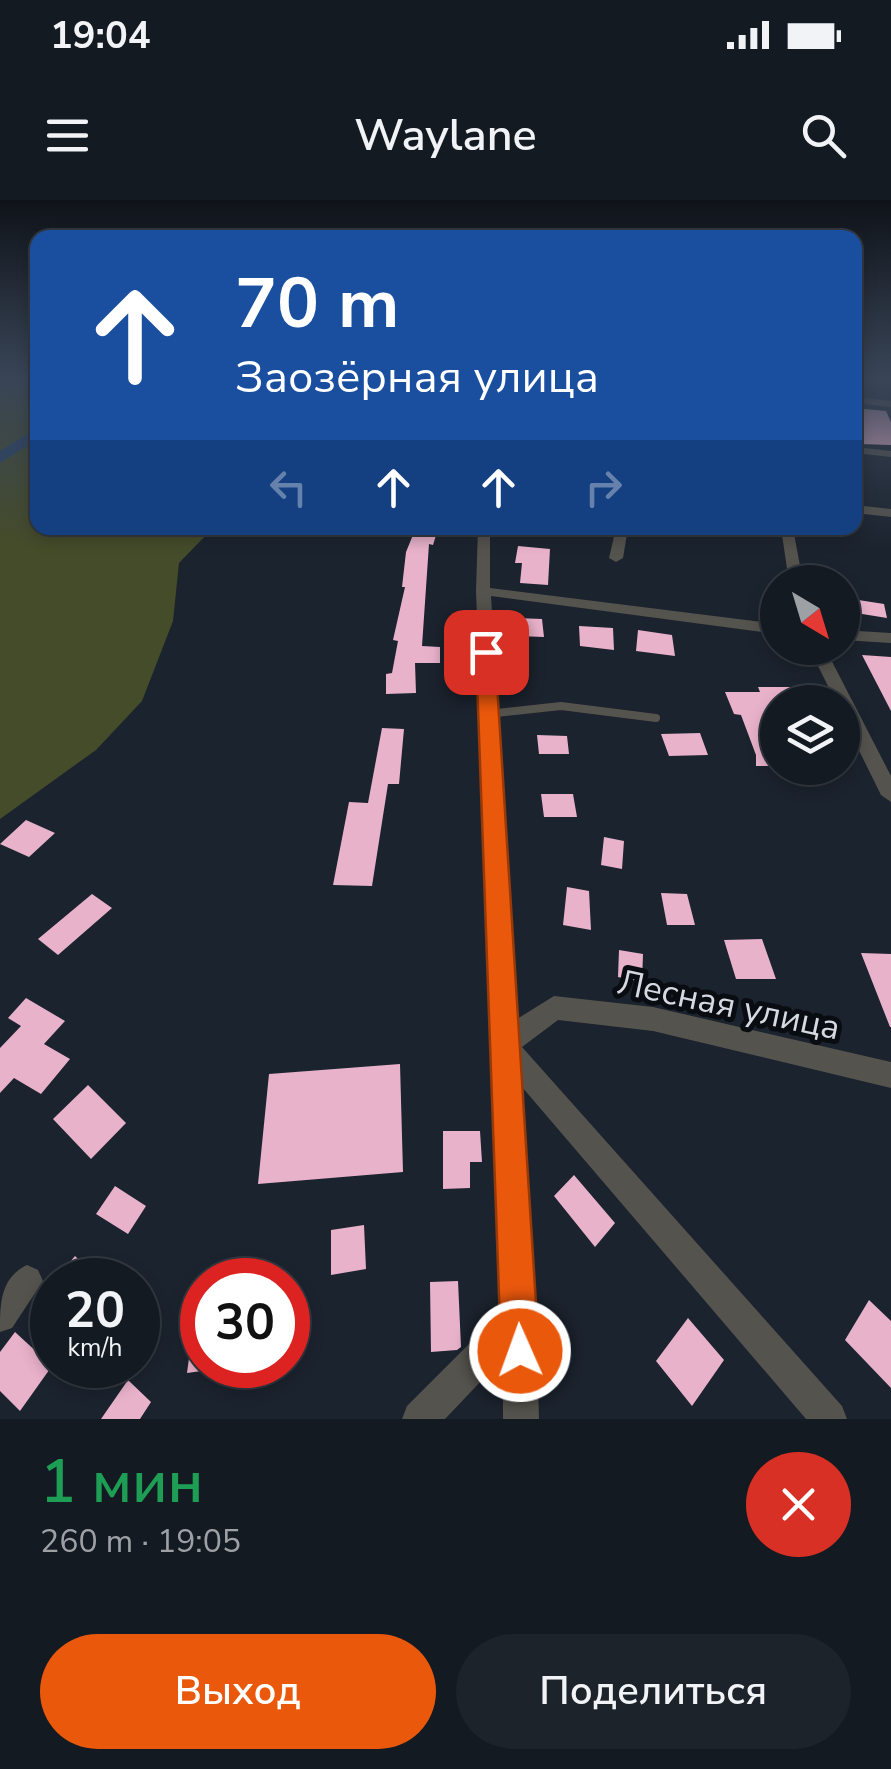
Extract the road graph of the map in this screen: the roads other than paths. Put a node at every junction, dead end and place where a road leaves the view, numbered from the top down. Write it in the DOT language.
graph roads {
  1 [pos="862,451"];
  2 [pos="891,454"];
  3 [pos="862,509"];
  4 [pos="891,512"];
  5 [pos="484,535"];
  6 [pos="621,535"];
  7 [pos="788,535"];
  8 [pos="616,558"];
  9 [pos="793,565"];
  10 [pos="483,591"];
  11 [pos="760,627"];
  12 [pos="860,636"];
  13 [pos="891,638"];
  14 [pos="826,665"];
  15 [pos="488,714"];
  16 [pos="656,718"];
  17 [pos="891,795"];
  18 [pos="503,1045"];
  19 [pos="891,1074"];
  20 [pos="27,1281"];
  21 [pos="0,1316"];
  22 [pos="520,1317"];
  23 [pos="420,1419"];
  24 [pos="521,1419"];
  25 [pos="829,1419"];
  1 -- 2 [label="street"];
  3 -- 4 [label="street"];
  5 -- 10 [label="street"];
  6 -- 8 [label="street"];
  7 -- 9 [label="street"];
  10 -- 11 [label="street"];
  10 -- 15 [label="street"];
  12 -- 13 [label="street"];
  14 -- 17 [label="street"];
  15 -- 16 [label="lane"];
  15 -- 18 [label="street"];
  18 -- 19 [label="street, Лесная улица"];
  18 -- 22 [label="street"];
  18 -- 25 [label="street"];
  20 -- 21 [label="street"];
  22 -- 23 [label="street"];
  22 -- 24 [label="street"];
}
